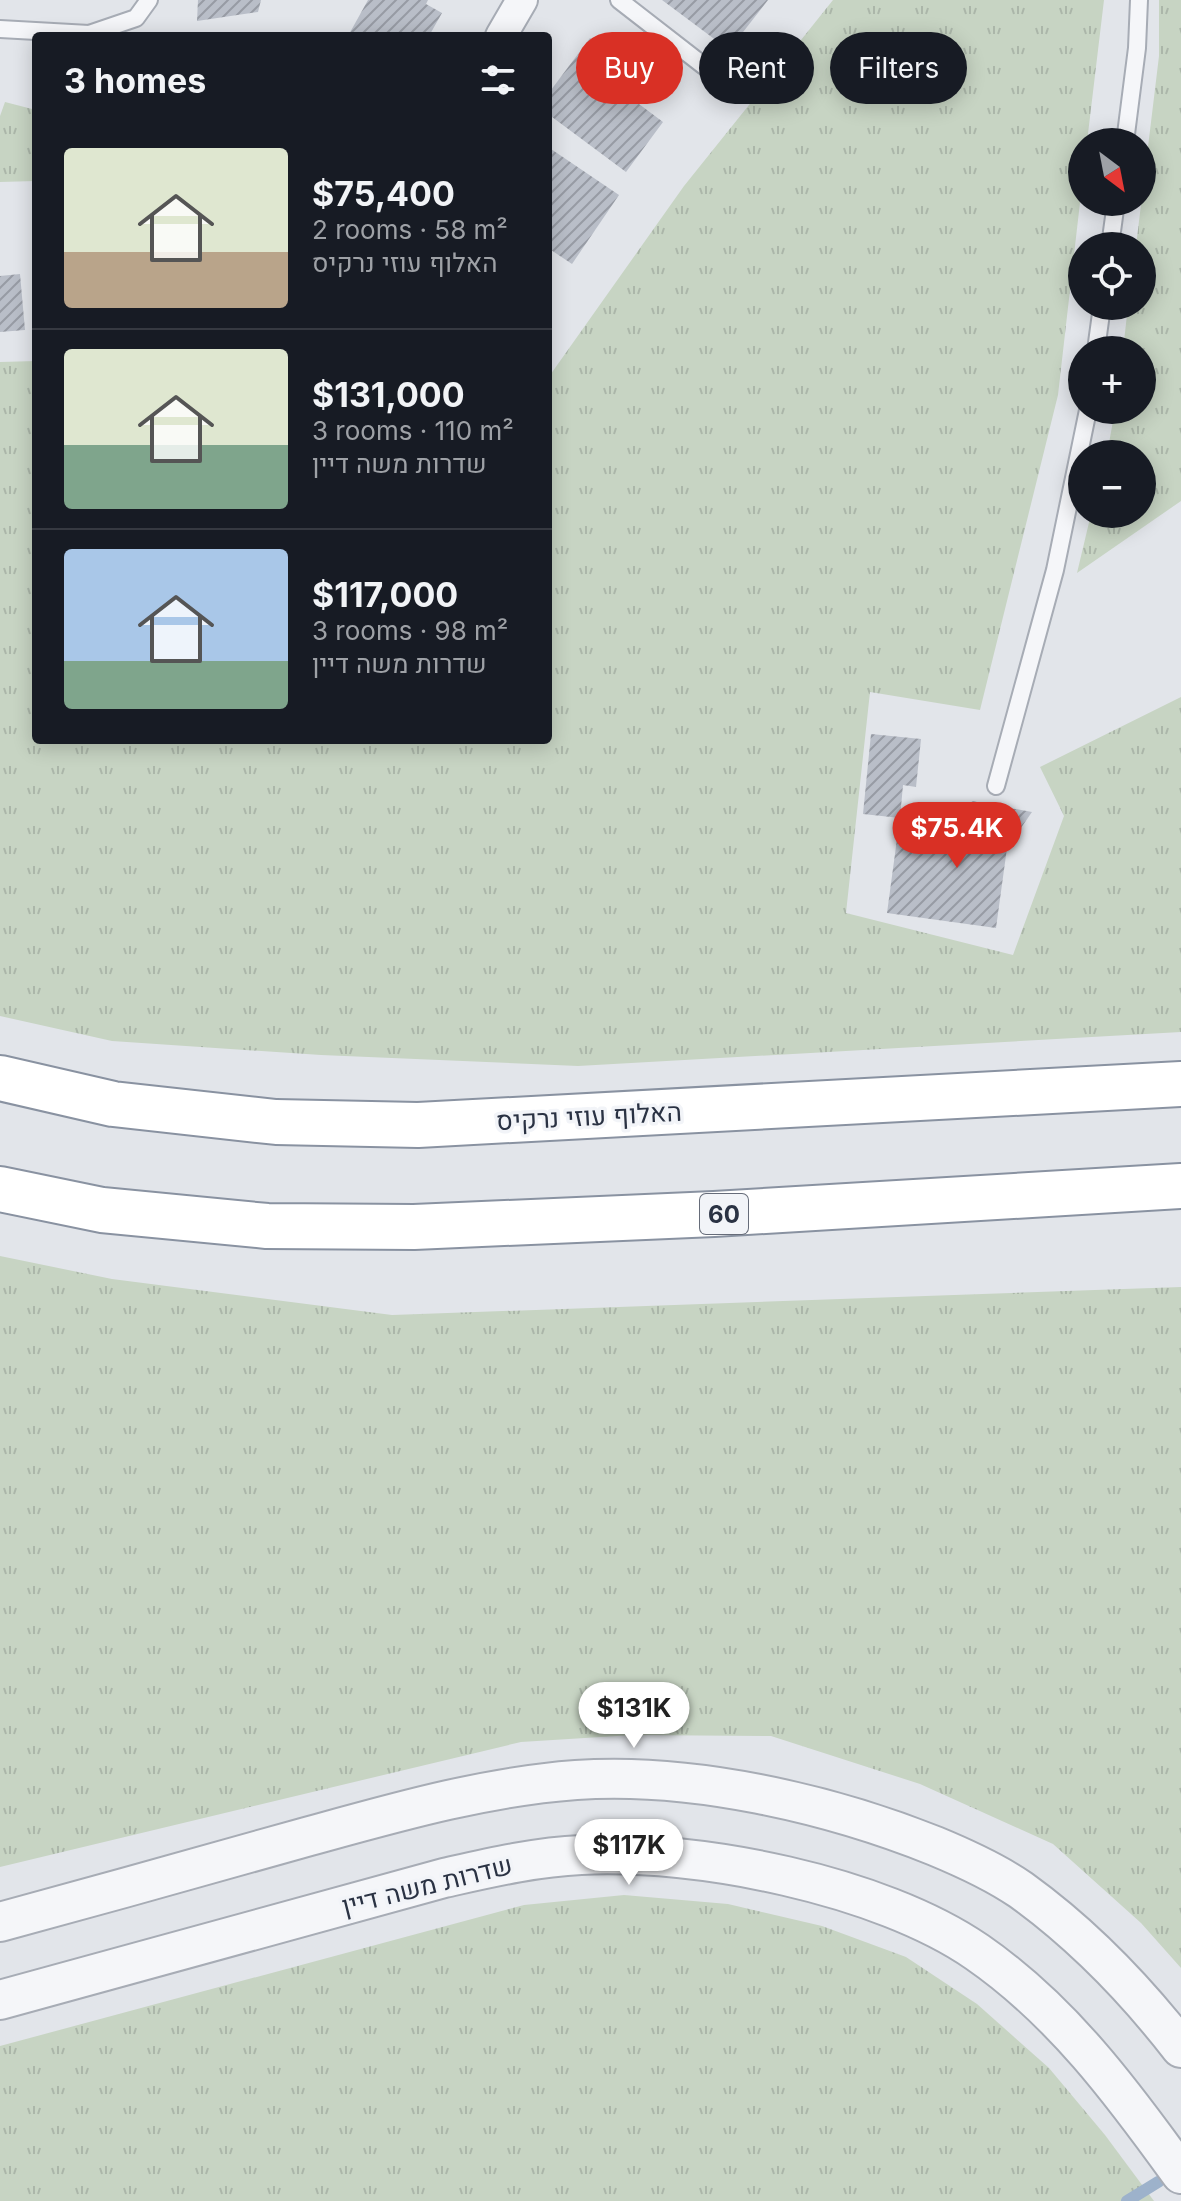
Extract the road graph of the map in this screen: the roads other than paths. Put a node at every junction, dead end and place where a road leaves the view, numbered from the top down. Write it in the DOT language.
graph roads {
  1 [pos="149,0"];
  2 [pos="522,0"];
  3 [pos="619,0"];
  4 [pos="1139,0"];
  5 [pos="0,29"];
  6 [pos="53,32"];
  7 [pos="95,32"];
  8 [pos="503,32"];
  9 [pos="699,62"];
  10 [pos="1127,128"];
  11 [pos="1085,424"];
  12 [pos="996,786"];
  13 [pos="0,1078"];
  14 [pos="1181,1084"];
  15 [pos="1181,1186"];
  16 [pos="0,1189"];
  17 [pos="0,1922"];
  18 [pos="0,2000"];
  19 [pos="1181,2048"];
  20 [pos="1181,2174"];
  1 -- 7 [label="lane"];
  2 -- 8 [label="street"];
  3 -- 9 [label="lane"];
  4 -- 10 [label="lane"];
  5 -- 6 [label="lane"];
  11 -- 12 [label="lane"];
  13 -- 14 [label="highway, האלוף עוזי נרקיס"];
  15 -- 16 [label="highway, 60"];
  17 -- 19 [label="street"];
  18 -- 20 [label="street, שדרות משה דיין"];
}
